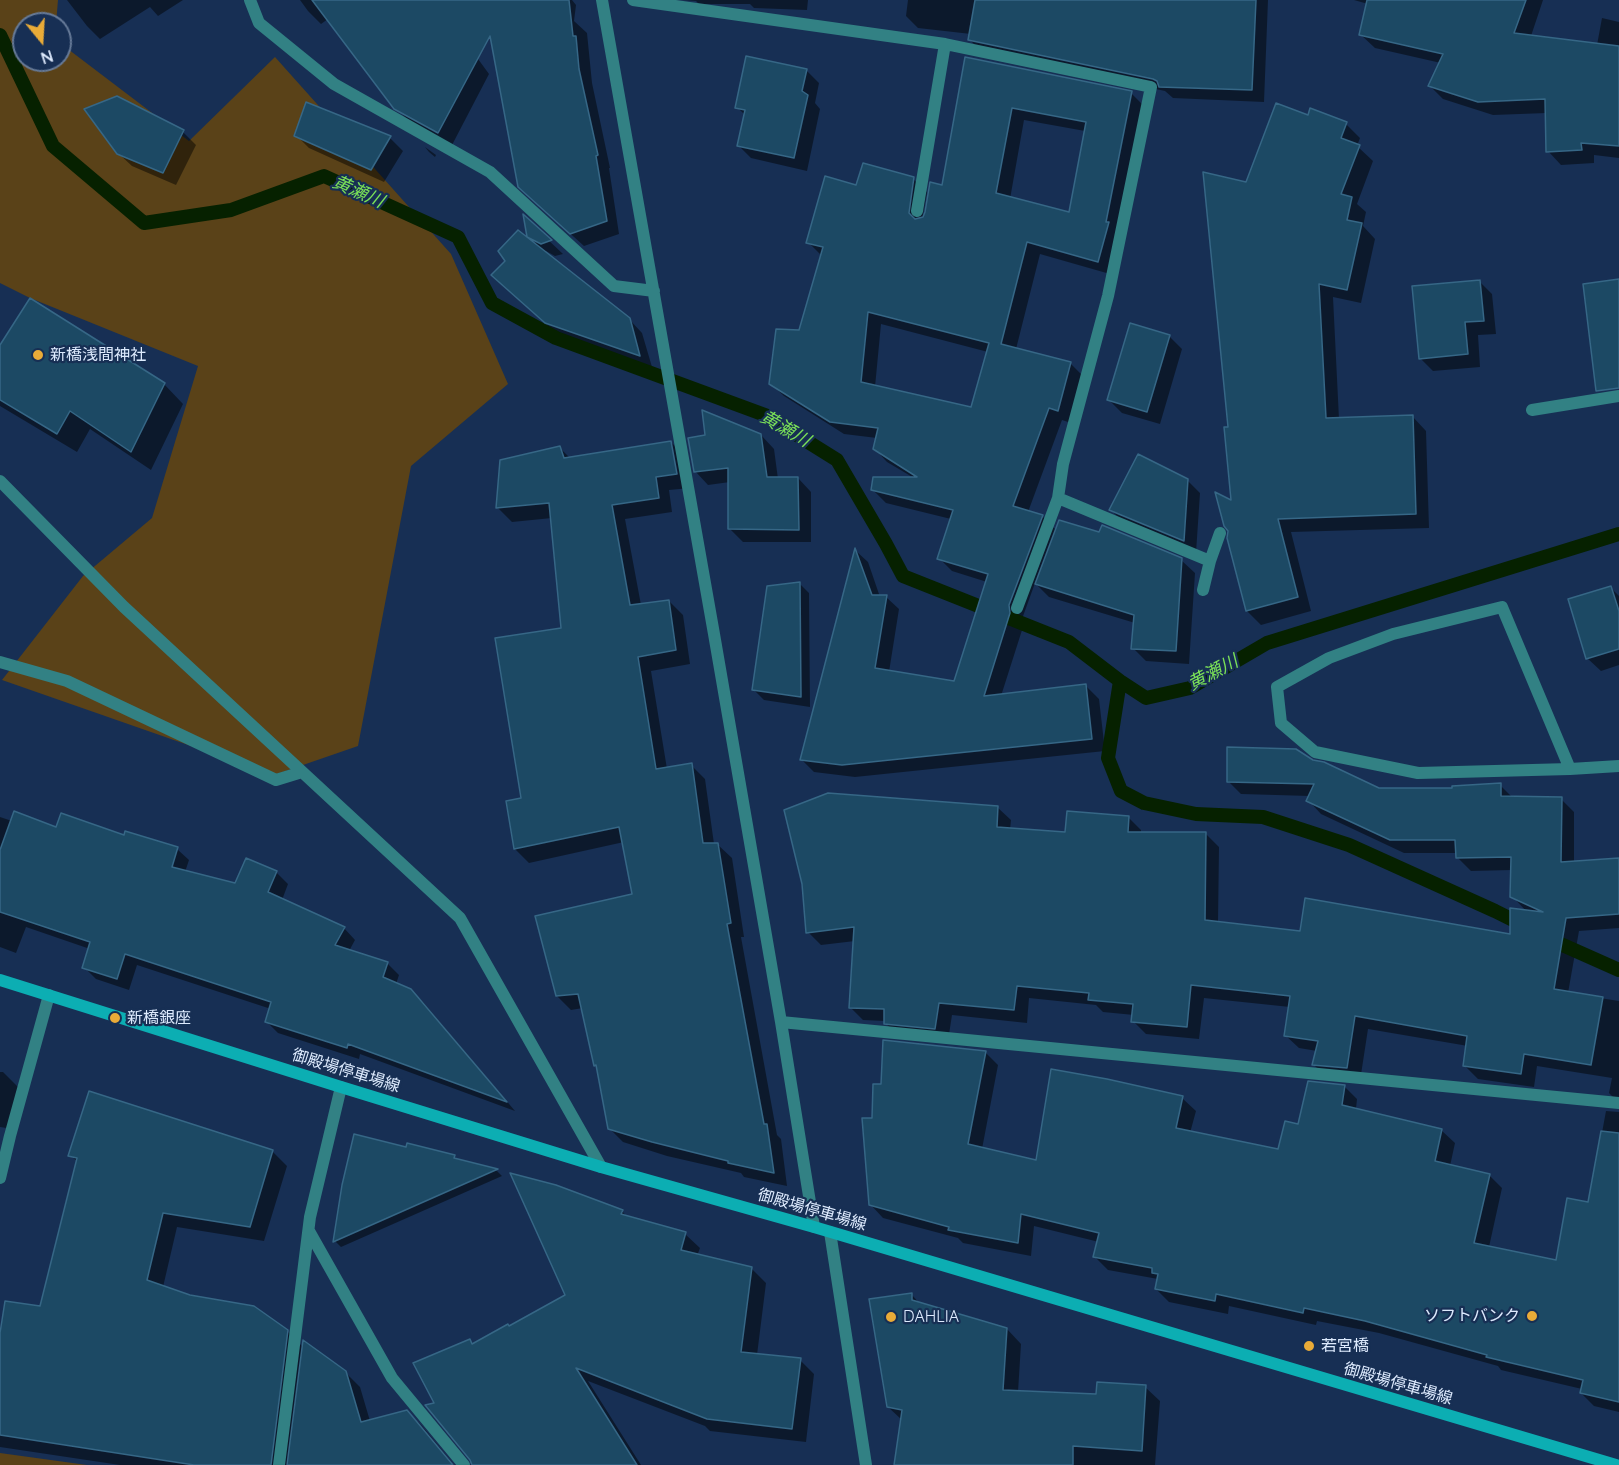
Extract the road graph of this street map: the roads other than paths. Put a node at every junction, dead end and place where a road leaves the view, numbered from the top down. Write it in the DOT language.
graph roads {
  1 [pos="250,0"];
  2 [pos="602,0"];
  3 [pos="633,0"];
  4 [pos="945,44"];
  5 [pos="917,211"];
  6 [pos="654,291"];
  7 [pos="1619,396"];
  8 [pos="1532,411"];
  9 [pos="0,481"];
  10 [pos="1058,498"];
  11 [pos="1220,533"];
  12 [pos="1210,561"];
  13 [pos="1203,590"];
  14 [pos="1017,608"];
  15 [pos="0,662"];
  16 [pos="1619,766"];
  17 [pos="1570,770"];
  18 [pos="302,772"];
  19 [pos="0,980"];
  20 [pos="49,995"];
  21 [pos="781,1022"];
  22 [pos="341,1087"];
  23 [pos="1619,1103"];
  24 [pos="601,1167"];
  25 [pos="0,1178"];
  26 [pos="814,1227"];
  27 [pos="309,1231"];
  28 [pos="830,1232"];
  29 [pos="279,1465"];
  30 [pos="464,1465"];
  31 [pos="866,1465"];
  32 [pos="1616,1465"];
  1 -- 6 [label="street"];
  2 -- 6 [label="street"];
  3 -- 4 [label="street"];
  4 -- 5 [label="street"];
  4 -- 10 [label="street"];
  6 -- 21 [label="street"];
  7 -- 8 [label="street"];
  9 -- 18 [label="street"];
  10 -- 12 [label="street"];
  10 -- 14 [label="street"];
  11 -- 12 [label="street"];
  12 -- 13 [label="street"];
  15 -- 18 [label="street"];
  16 -- 17 [label="street"];
  17 -- 17 [label="street"];
  18 -- 24 [label="street"];
  19 -- 20 [label="main road, 御殿場停車場線"];
  20 -- 22 [label="main road, 御殿場停車場線"];
  20 -- 25 [label="street"];
  21 -- 23 [label="street"];
  21 -- 26 [label="street"];
  22 -- 24 [label="main road, 御殿場停車場線"];
  22 -- 27 [label="street"];
  24 -- 26 [label="main road, 御殿場停車場線"];
  26 -- 28 [label="main road, 御殿場停車場線"];
  27 -- 29 [label="street"];
  27 -- 30 [label="street"];
  28 -- 31 [label="street"];
  28 -- 32 [label="main road, 御殿場停車場線"];
}
